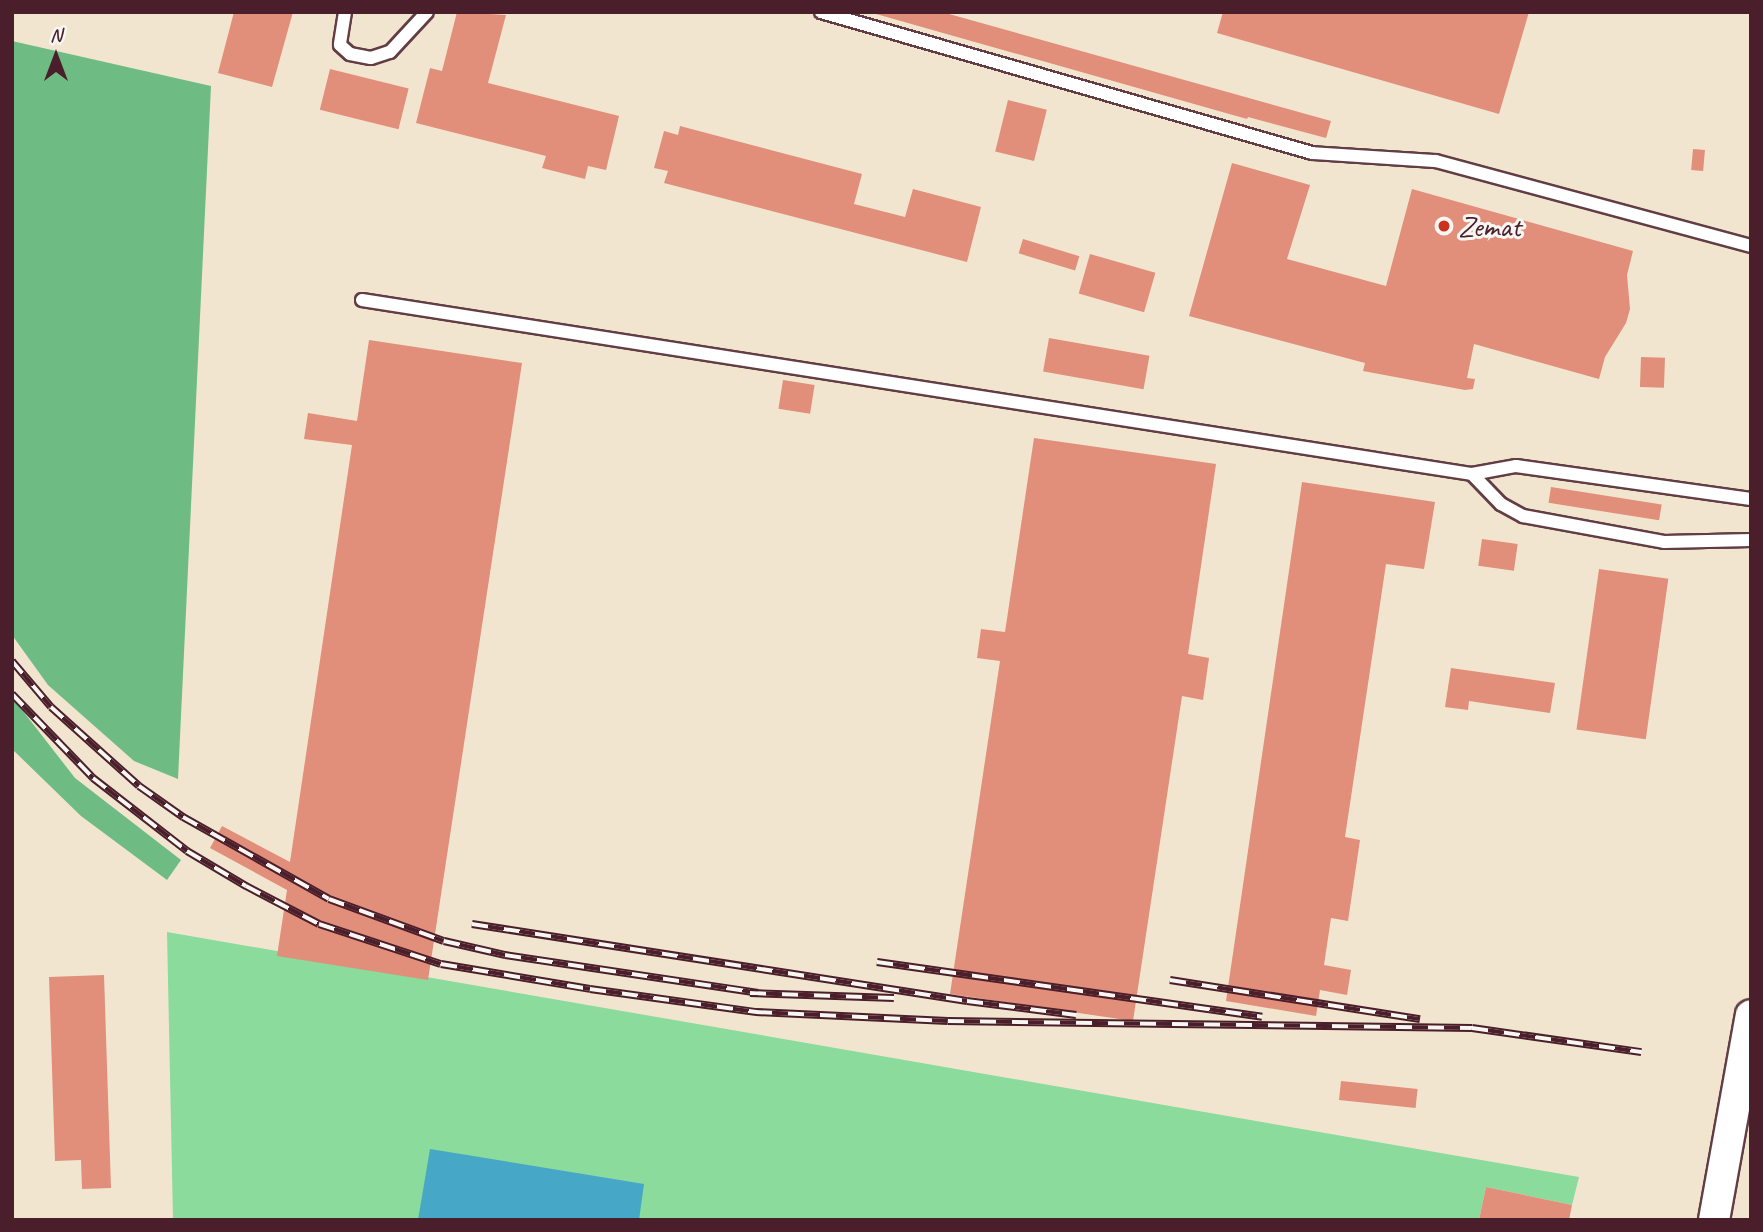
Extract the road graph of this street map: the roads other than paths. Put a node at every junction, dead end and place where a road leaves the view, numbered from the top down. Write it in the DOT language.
graph roads {
  1 [pos="345,12"];
  2 [pos="427,12"];
  3 [pos="821,12"];
  4 [pos="1751,246"];
  5 [pos="362,300"];
  6 [pos="1472,474"];
  7 [pos="1751,499"];
  8 [pos="1751,540"];
  9 [pos="1751,1015"];
  10 [pos="1714,1220"];
  1 -- 2 [label="lane"];
  3 -- 4 [label="lane"];
  5 -- 6 [label="lane"];
  6 -- 7 [label="lane"];
  6 -- 8 [label="lane"];
  9 -- 10 [label="street"];
}
